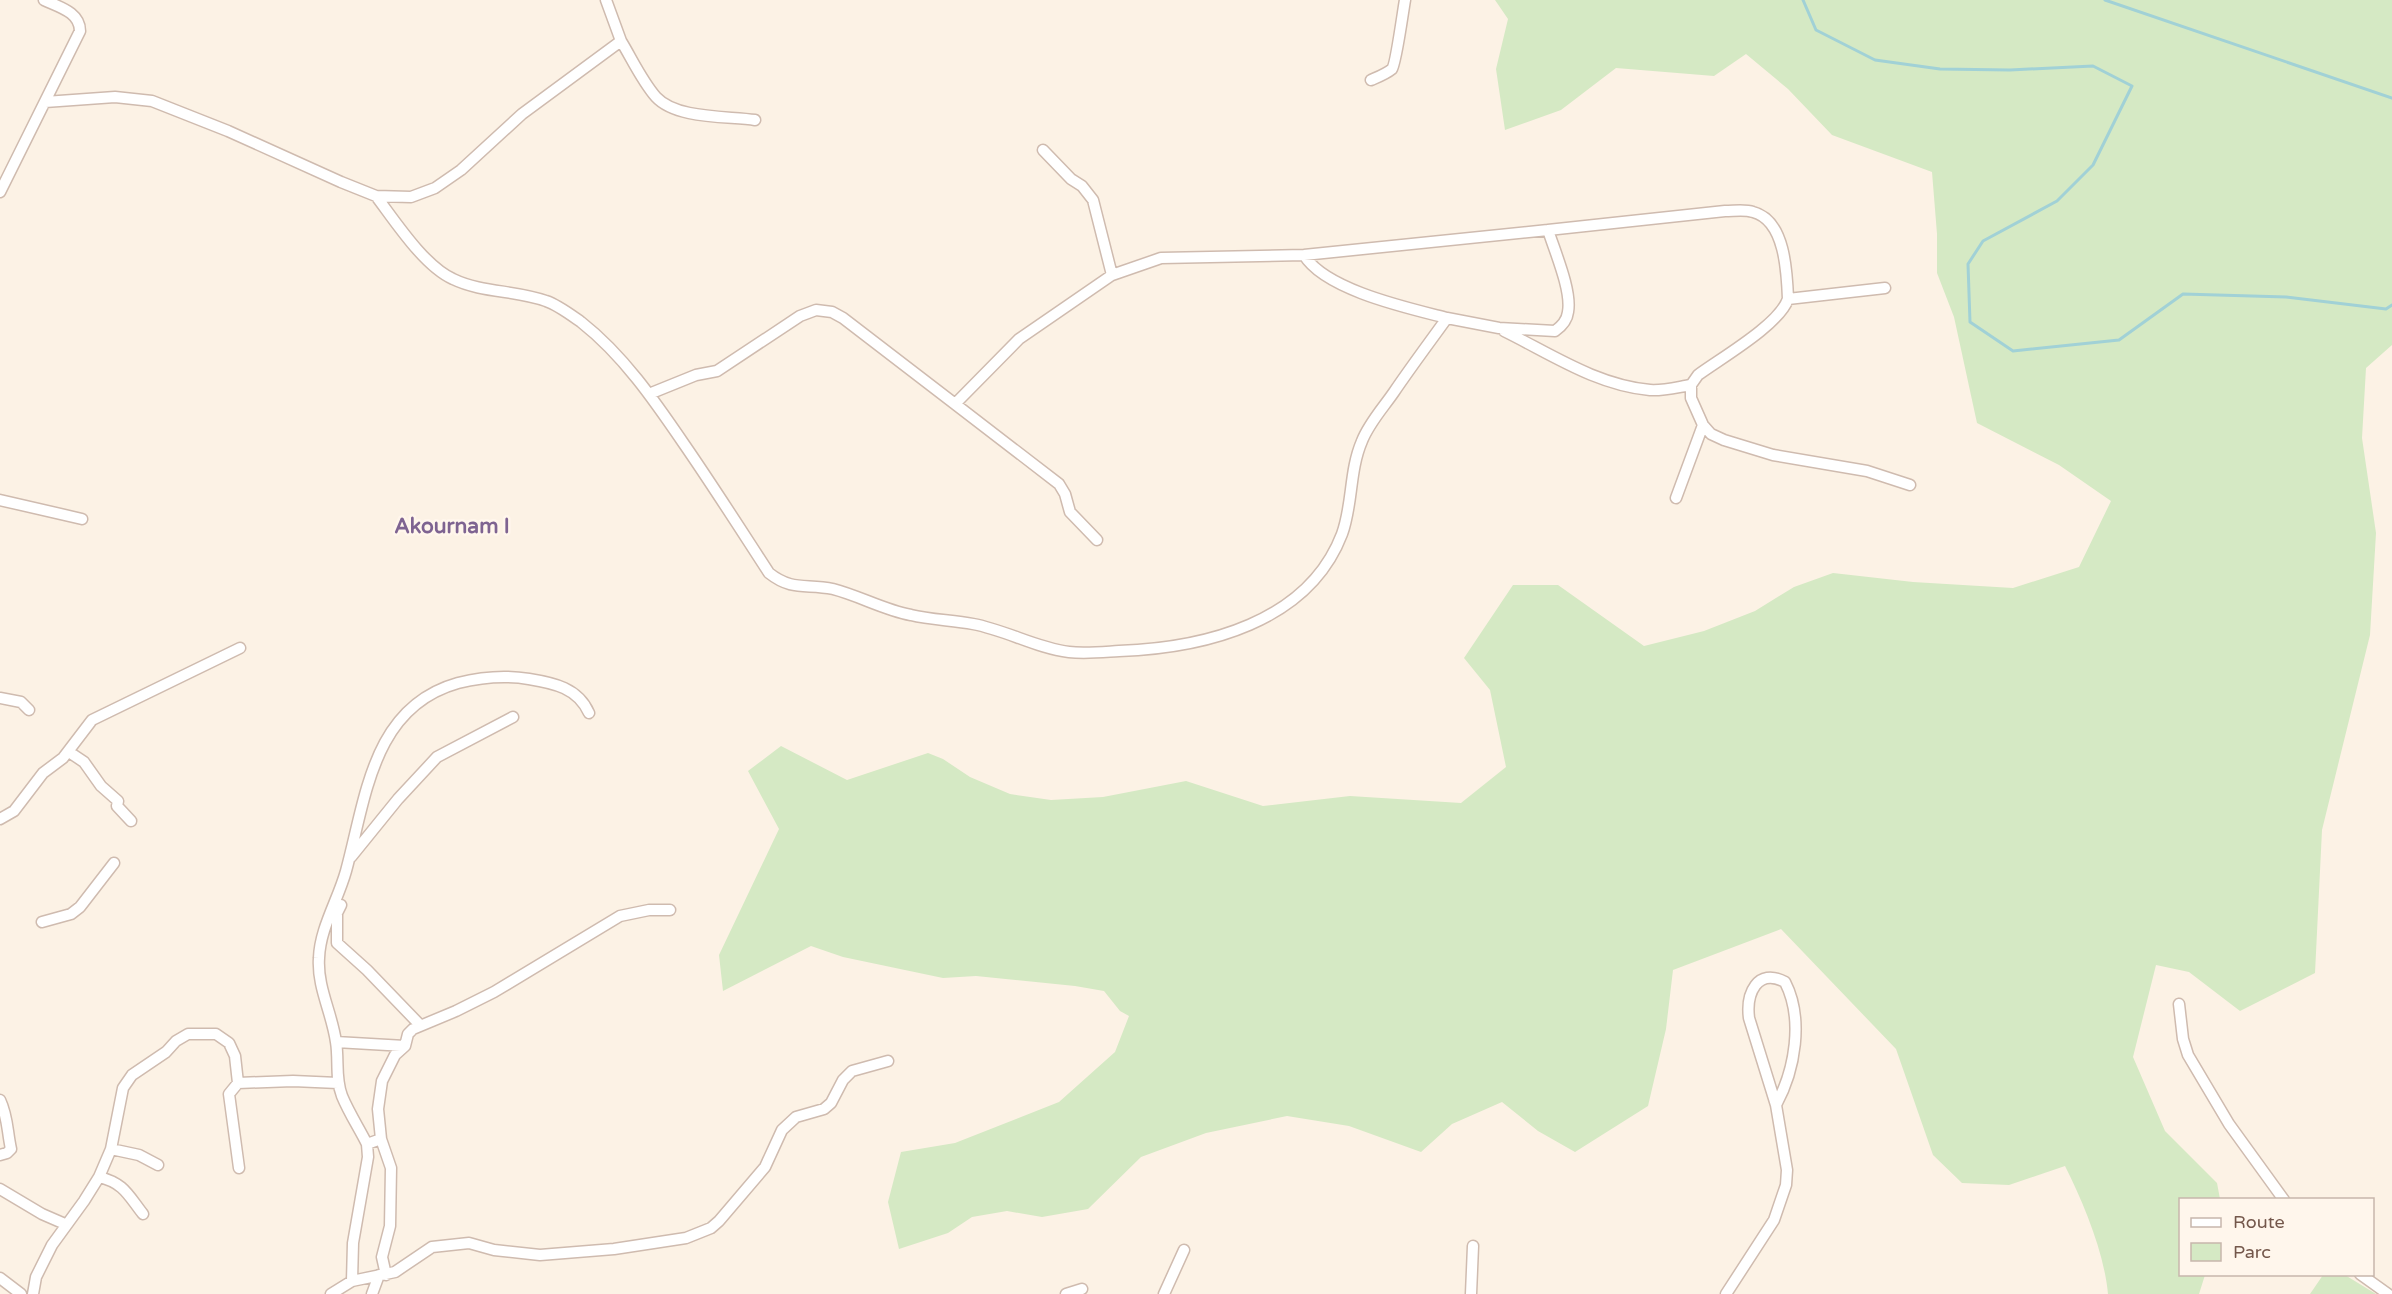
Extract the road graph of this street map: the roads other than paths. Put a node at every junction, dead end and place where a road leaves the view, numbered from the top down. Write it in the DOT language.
graph roads {
  1 [pos="44,0"];
  2 [pos="606,0"];
  3 [pos="614,0"];
  4 [pos="1405,0"];
  5 [pos="611,13"];
  6 [pos="621,41"];
  7 [pos="1371,80"];
  8 [pos="45,102"];
  9 [pos="755,120"];
  10 [pos="1043,150"];
  11 [pos="0,192"];
  12 [pos="376,196"];
  13 [pos="1548,230"];
  14 [pos="1304,255"];
  15 [pos="1112,275"];
  16 [pos="1885,288"];
  17 [pos="1788,299"];
  18 [pos="1447,318"];
  19 [pos="1499,328"];
  20 [pos="1692,385"];
  21 [pos="649,394"];
  22 [pos="955,404"];
  23 [pos="1703,425"];
  24 [pos="1910,485"];
  25 [pos="1676,498"];
  26 [pos="0,500"];
  27 [pos="82,519"];
  28 [pos="1097,540"];
  29 [pos="240,648"];
  30 [pos="0,698"];
  31 [pos="29,710"];
  32 [pos="589,713"];
  33 [pos="513,717"];
  34 [pos="69,752"];
  35 [pos="0,819"];
  36 [pos="131,821"];
  37 [pos="349,859"];
  38 [pos="114,863"];
  39 [pos="346,872"];
  40 [pos="670,910"];
  41 [pos="42,922"];
  42 [pos="321,942"];
  43 [pos="337,944"];
  44 [pos="2179,1004"];
  45 [pos="420,1024"];
  46 [pos="336,1042"];
  47 [pos="405,1046"];
  48 [pos="888,1061"];
  49 [pos="238,1083"];
  50 [pos="338,1083"];
  51 [pos="0,1100"];
  52 [pos="1776,1105"];
  53 [pos="381,1139"];
  54 [pos="367,1144"];
  55 [pos="111,1149"];
  56 [pos="0,1155"];
  57 [pos="158,1164"];
  58 [pos="239,1168"];
  59 [pos="99,1177"];
  60 [pos="0,1189"];
  61 [pos="2283,1198"];
  62 [pos="143,1214"];
  63 [pos="65,1224"];
  64 [pos="1473,1246"];
  65 [pos="1184,1250"];
  66 [pos="382,1275"];
  67 [pos="2361,1276"];
  68 [pos="0,1278"];
  69 [pos="352,1281"];
  70 [pos="1083,1289"];
  71 [pos="21,1294"];
  72 [pos="33,1294"];
  73 [pos="331,1294"];
  74 [pos="372,1294"];
  75 [pos="1066,1294"];
  76 [pos="1164,1294"];
  77 [pos="1471,1294"];
  78 [pos="1726,1294"];
  79 [pos="2388,1294"];
  1 -- 8 [label="street"];
  2 -- 5 [label="street"];
  3 -- 5 [label="street"];
  4 -- 7 [label="street"];
  5 -- 6 [label="street"];
  6 -- 9 [label="street"];
  6 -- 12 [label="street"];
  8 -- 11 [label="street"];
  8 -- 12 [label="street"];
  10 -- 15 [label="street"];
  12 -- 21 [label="street"];
  13 -- 14 [label="street"];
  13 -- 17 [label="street"];
  13 -- 19 [label="street"];
  14 -- 15 [label="street"];
  14 -- 18 [label="street"];
  15 -- 22 [label="street"];
  16 -- 17 [label="street"];
  17 -- 20 [label="street"];
  18 -- 19 [label="street"];
  18 -- 21 [label="street"];
  19 -- 20 [label="street"];
  20 -- 23 [label="street"];
  21 -- 22 [label="street"];
  22 -- 28 [label="street"];
  23 -- 24 [label="street"];
  23 -- 25 [label="street"];
  26 -- 27 [label="street"];
  29 -- 34 [label="street"];
  30 -- 31 [label="street"];
  32 -- 37 [label="street"];
  33 -- 37 [label="street"];
  34 -- 35 [label="street"];
  34 -- 36 [label="street"];
  37 -- 39 [label="street"];
  38 -- 41 [label="street"];
  39 -- 42 [label="street"];
  39 -- 43 [label="street"];
  40 -- 45 [label="street"];
  42 -- 43 [label="street"];
  42 -- 46 [label="street"];
  43 -- 45 [label="street"];
  44 -- 61 [label="street"];
  45 -- 47 [label="street"];
  46 -- 47 [label="street"];
  46 -- 50 [label="street"];
  47 -- 53 [label="street"];
  48 -- 66 [label="street"];
  49 -- 50 [label="street"];
  49 -- 55 [label="street"];
  49 -- 58 [label="street"];
  50 -- 54 [label="street"];
  51 -- 56 [label="street"];
  52 -- 52 [label="street"];
  52 -- 78 [label="street"];
  53 -- 54 [label="street"];
  53 -- 66 [label="street"];
  54 -- 69 [label="street"];
  55 -- 57 [label="street"];
  55 -- 59 [label="street"];
  59 -- 62 [label="street"];
  59 -- 63 [label="street"];
  60 -- 63 [label="street"];
  63 -- 72 [label="street"];
  64 -- 77 [label="street"];
  65 -- 76 [label="street"];
  66 -- 69 [label="street"];
  66 -- 74 [label="street"];
  67 -- 79 [label="street"];
  68 -- 71 [label="street"];
  69 -- 73 [label="street"];
  70 -- 75 [label="street"];
}
